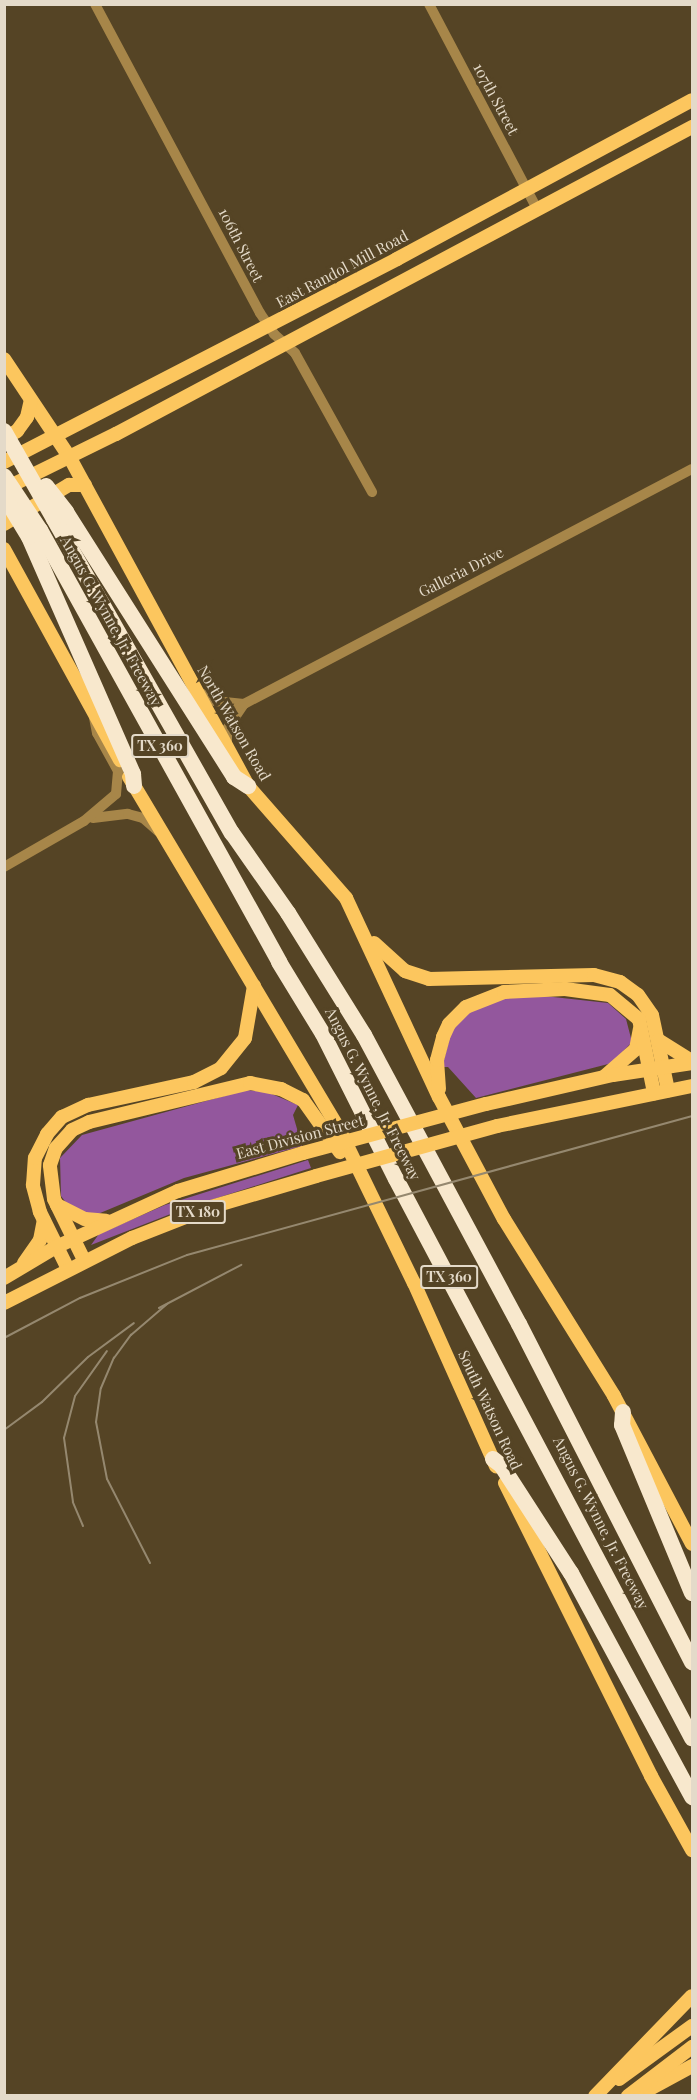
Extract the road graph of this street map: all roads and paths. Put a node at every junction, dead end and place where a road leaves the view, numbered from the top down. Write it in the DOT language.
graph roads {
  1 [pos="95,4"];
  2 [pos="429,4"];
  3 [pos="693,100"];
  4 [pos="693,127"];
  5 [pos="527,190"];
  6 [pos="536,207"];
  7 [pos="269,326"];
  8 [pos="285,344"];
  9 [pos="4,359"];
  10 [pos="31,400"];
  11 [pos="42,416"];
  12 [pos="79,423"];
  13 [pos="54,435"];
  14 [pos="7,437"];
  15 [pos="100,442"];
  16 [pos="70,458"];
  17 [pos="4,462"];
  18 [pos="693,469"];
  19 [pos="4,476"];
  20 [pos="85,485"];
  21 [pos="4,489"];
  22 [pos="372,492"];
  23 [pos="4,496"];
  24 [pos="60,515"];
  25 [pos="4,524"];
  26 [pos="35,533"];
  27 [pos="4,549"];
  28 [pos="194,688"];
  29 [pos="244,704"];
  30 [pos="93,712"];
  31 [pos="228,752"];
  32 [pos="134,786"];
  33 [pos="248,786"];
  34 [pos="84,821"];
  35 [pos="158,831"];
  36 [pos="4,867"];
  37 [pos="360,925"];
  38 [pos="254,986"];
  39 [pos="640,1024"];
  40 [pos="658,1040"];
  41 [pos="693,1062"];
  42 [pos="657,1068"];
  43 [pos="602,1077"];
  44 [pos="693,1086"];
  45 [pos="668,1090"];
  46 [pos="654,1093"];
  47 [pos="439,1097"];
  48 [pos="351,1156"];
  49 [pos="56,1203"];
  50 [pos="44,1220"];
  51 [pos="108,1221"];
  52 [pos="72,1239"];
  53 [pos="56,1247"];
  54 [pos="84,1260"];
  55 [pos="21,1268"];
  56 [pos="68,1269"];
  57 [pos="4,1278"];
  58 [pos="4,1303"];
  59 [pos="622,1412"];
  60 [pos="493,1459"];
  61 [pos="693,1544"];
  62 [pos="693,1593"];
  63 [pos="693,1662"];
  64 [pos="693,1738"];
  65 [pos="693,1797"];
  66 [pos="693,1850"];
  67 [pos="693,1996"];
  68 [pos="693,2026"];
  69 [pos="693,2047"];
  70 [pos="693,2066"];
  71 [pos="596,2096"];
  72 [pos="628,2096"];
  73 [pos="637,2096"];
  1 -- 7 [label="street, 106th Street"];
  2 -- 5 [label="street, 107th Street"];
  3 -- 5 [label="main road, East Randol Mill Road"];
  4 -- 6 [label="main road"];
  5 -- 6 [label="street, 107th Street"];
  5 -- 7 [label="main road, East Randol Mill Road"];
  6 -- 8 [label="main road"];
  7 -- 8 [label="street, 106th Street"];
  7 -- 12 [label="main road, East Randol Mill Road"];
  8 -- 15 [label="main road"];
  8 -- 22 [label="street, 106th Street"];
  9 -- 10 [label="main road, North Watson Road"];
  10 -- 11 [label="main road, North Watson Road"];
  10 -- 14 [label="main road"];
  11 -- 12 [label="main road"];
  11 -- 13 [label="main road, North Watson Road"];
  12 -- 13 [label="main road, East Randol Mill Road"];
  13 -- 16 [label="main road, North Watson Road"];
  13 -- 17 [label="main road, East Randol Mill Road"];
  14 -- 24 [label="highway, Angus G. Wynne, Jr. Freeway / TX 360, bridge"];
  15 -- 16 [label="main road"];
  15 -- 20 [label="main road"];
  16 -- 20 [label="main road, North Watson Road"];
  16 -- 21 [label="main road"];
  18 -- 29 [label="street, Galleria Drive"];
  19 -- 26 [label="highway, Angus G. Wynne, Jr. Freeway / TX 360, bridge"];
  20 -- 25 [label="main road"];
  20 -- 28 [label="main road, North Watson Road"];
  23 -- 26 [label="highway, bridge"];
  24 -- 33 [label="highway"];
  24 -- 63 [label="highway, Angus G. Wynne, Jr. Freeway / TX 360"];
  26 -- 32 [label="highway"];
  26 -- 64 [label="highway, Angus G. Wynne, Jr. Freeway / TX 360"];
  27 -- 30 [label="main road"];
  28 -- 29 [label="street"];
  28 -- 31 [label="main road, North Watson Road"];
  29 -- 31 [label="street"];
  30 -- 32 [label="main road"];
  30 -- 34 [label="street"];
  31 -- 33 [label="main road, North Watson Road"];
  32 -- 35 [label="main road"];
  33 -- 37 [label="main road, North Watson Road"];
  34 -- 35 [label="street"];
  34 -- 36 [label="street"];
  35 -- 38 [label="main road"];
  37 -- 40 [label="main road"];
  37 -- 47 [label="main road, North Watson Road"];
  38 -- 48 [label="main road, South Watson Road"];
  38 -- 50 [label="main road"];
  39 -- 42 [label="main road"];
  39 -- 43 [label="main road"];
  39 -- 47 [label="main road"];
  40 -- 41 [label="main road"];
  40 -- 42 [label="main road"];
  41 -- 42 [label="main road, East Division Street / TX 180"];
  42 -- 43 [label="main road, East Division Street / TX 180"];
  42 -- 45 [label="main road"];
  42 -- 46 [label="main road"];
  43 -- 51 [label="main road, East Division Street / TX 180, bridge"];
  44 -- 45 [label="main road, TX 180"];
  45 -- 46 [label="main road, TX 180"];
  46 -- 54 [label="main road, TX 180, bridge"];
  47 -- 59 [label="main road"];
  48 -- 49 [label="main road"];
  48 -- 60 [label="main road, South Watson Road"];
  49 -- 51 [label="main road"];
  49 -- 52 [label="main road"];
  50 -- 53 [label="main road"];
  50 -- 55 [label="main road"];
  51 -- 52 [label="main road, East Division Street / TX 180"];
  52 -- 53 [label="main road, East Division Street / TX 180"];
  52 -- 54 [label="main road"];
  53 -- 55 [label="main road, East Division Street / TX 180"];
  53 -- 56 [label="main road"];
  54 -- 56 [label="main road, TX 180"];
  55 -- 57 [label="main road, East Division Street / TX 180"];
  56 -- 58 [label="main road, TX 180"];
  59 -- 61 [label="main road"];
  59 -- 62 [label="highway"];
  60 -- 65 [label="highway"];
  60 -- 66 [label="main road, South Watson Road"];
  67 -- 71 [label="main road"];
  68 -- 71 [label="main road"];
  69 -- 72 [label="main road"];
  70 -- 73 [label="main road"];
}
